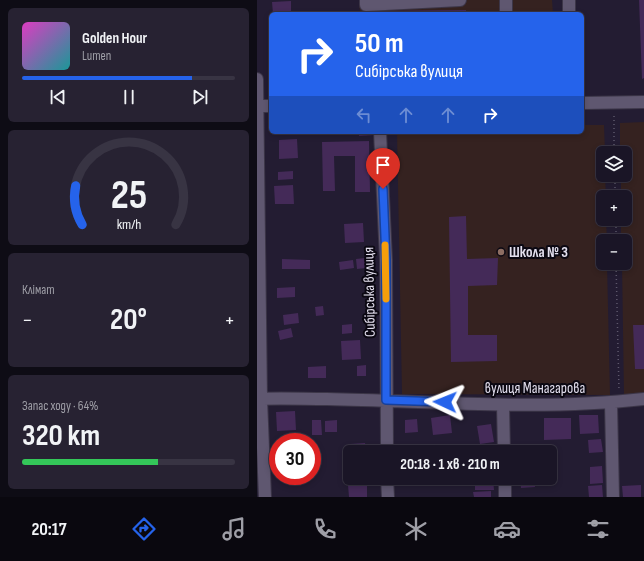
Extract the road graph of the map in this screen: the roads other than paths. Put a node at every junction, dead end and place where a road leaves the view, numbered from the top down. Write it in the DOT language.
graph roads {
  1 [pos="366,0"];
  2 [pos="460,0"];
  3 [pos="506,0"];
  4 [pos="569,0"];
  5 [pos="506,12"];
  6 [pos="569,12"];
  7 [pos="257,80"];
  8 [pos="644,102"];
  9 [pos="584,103"];
  10 [pos="258,106"];
  11 [pos="269,106"];
  12 [pos="380,134"];
  13 [pos="258,277"];
  14 [pos="259,399"];
  15 [pos="386,400"];
  16 [pos="644,400"];
  17 [pos="615,403"];
  18 [pos="503,405"];
  19 [pos="387,445"];
  20 [pos="504,445"];
  21 [pos="387,485"];
  22 [pos="505,485"];
  23 [pos="265,497"];
  24 [pos="388,497"];
  25 [pos="505,497"];
  26 [pos="613,497"];
  1 -- 2 [label="street"];
  3 -- 5 [label="street"];
  4 -- 6 [label="street"];
  7 -- 10 [label="street"];
  8 -- 9 [label="street"];
  10 -- 11 [label="street"];
  10 -- 13 [label="street"];
  12 -- 15 [label="street, Сибірська вулиця"];
  13 -- 14 [label="street"];
  14 -- 15 [label="street, вулиця Манагарова"];
  14 -- 23 [label="street"];
  15 -- 18 [label="street, вулиця Манагарова"];
  15 -- 19 [label="street, Сибірська вулиця"];
  16 -- 17 [label="street, вулиця Манагарова"];
  17 -- 18 [label="street, вулиця Манагарова"];
  17 -- 26 [label="street"];
  18 -- 20 [label="street"];
  21 -- 24 [label="street"];
  22 -- 25 [label="street"];
}
